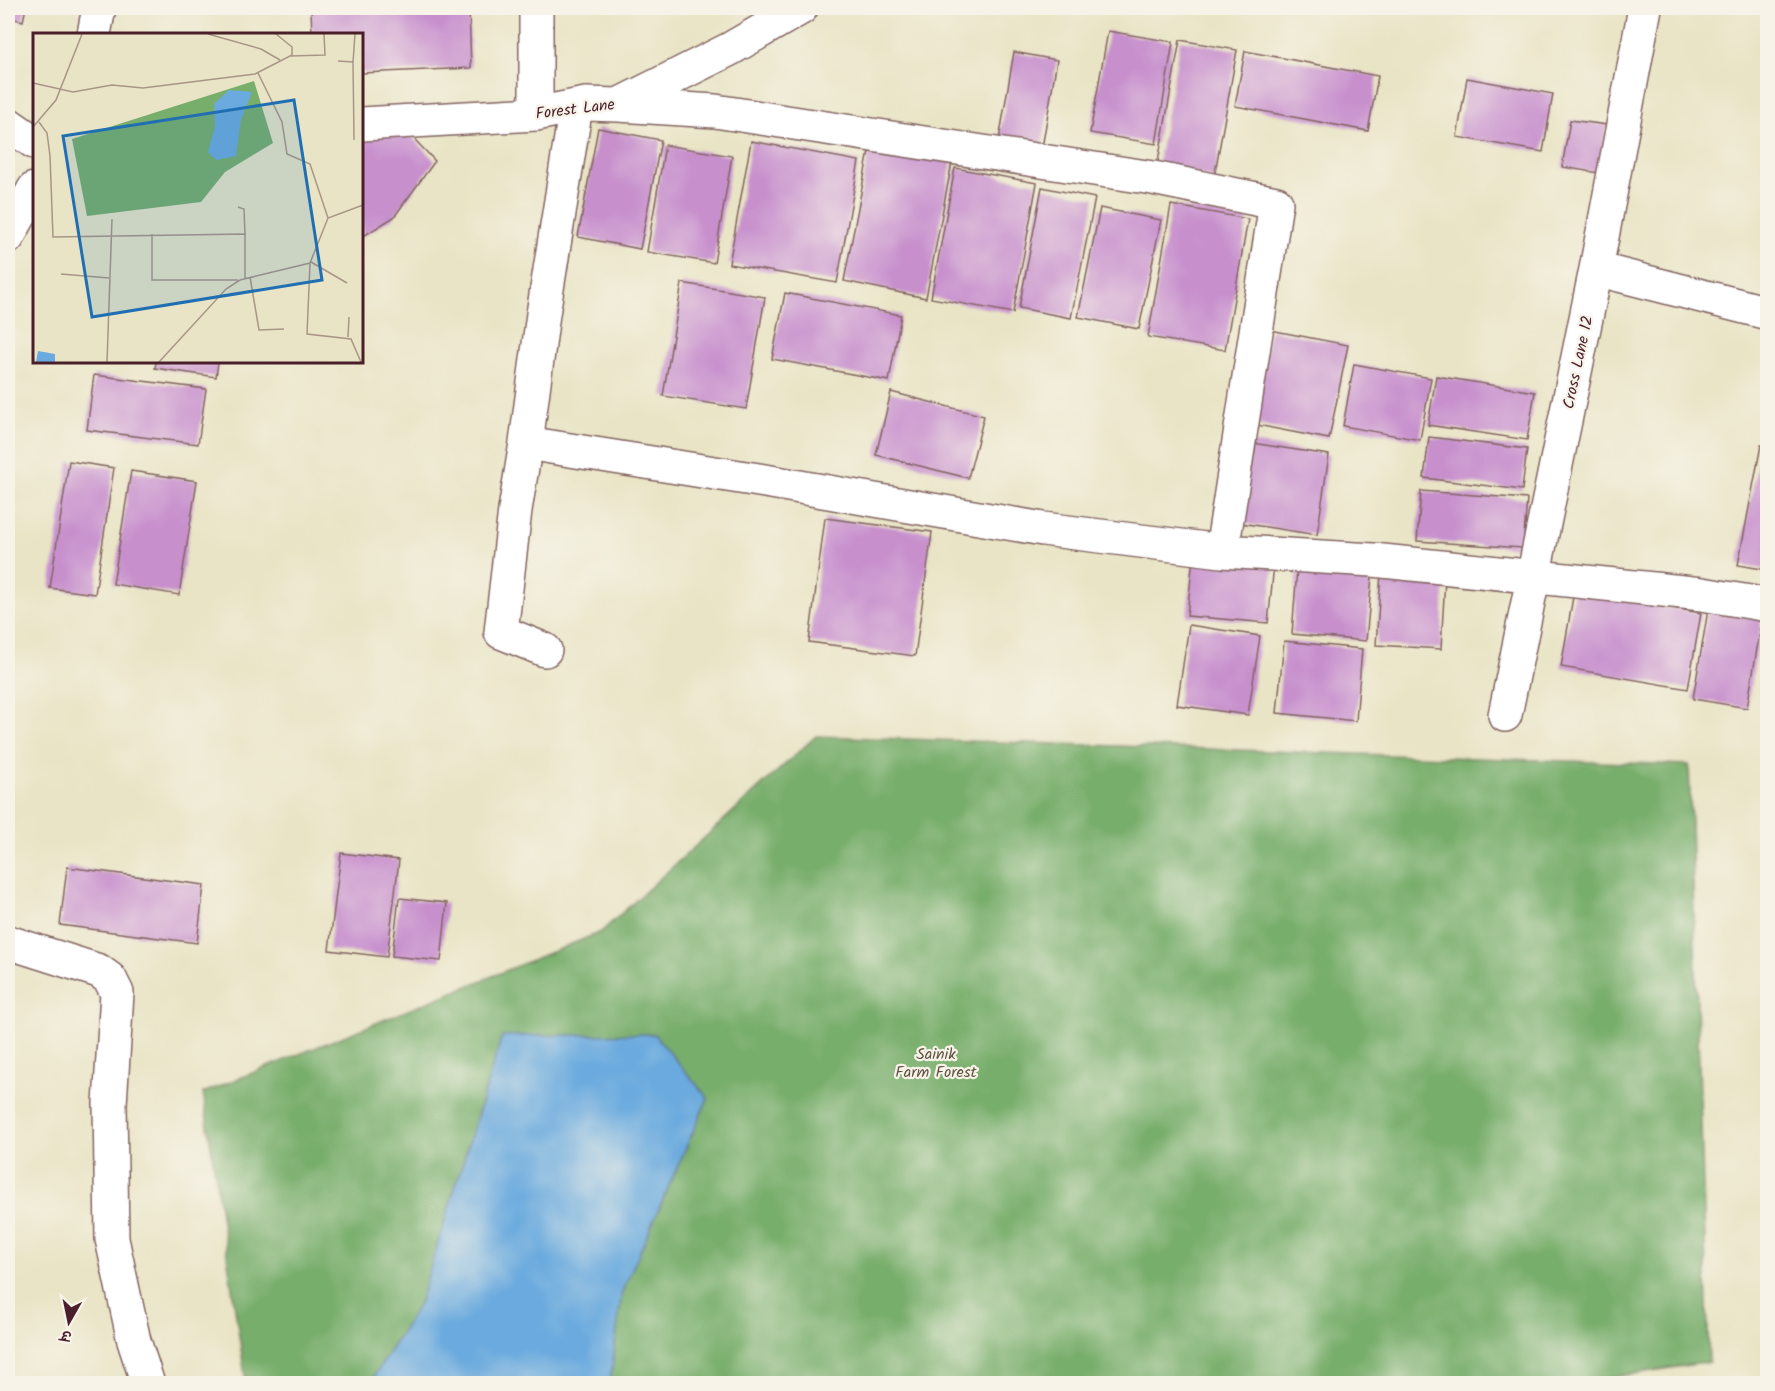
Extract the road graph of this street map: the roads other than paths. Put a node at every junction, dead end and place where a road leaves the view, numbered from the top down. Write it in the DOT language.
graph roads {
  1 [pos="99,8"];
  2 [pos="536,8"];
  3 [pos="801,8"];
  4 [pos="1646,8"];
  5 [pos="93,33"];
  6 [pos="618,105"];
  7 [pos="576,106"];
  8 [pos="536,114"];
  9 [pos="8,124"];
  10 [pos="363,124"];
  11 [pos="33,141"];
  12 [pos="33,191"];
  13 [pos="8,237"];
  14 [pos="1596,269"];
  15 [pos="1767,313"];
  16 [pos="526,443"];
  17 [pos="1222,551"];
  18 [pos="1531,578"];
  19 [pos="1767,605"];
  20 [pos="545,650"];
  21 [pos="1505,716"];
  22 [pos="8,942"];
  23 [pos="148,1383"];
  1 -- 5 [label="street"];
  2 -- 8 [label="street"];
  3 -- 6 [label="street, Forest Lane"];
  4 -- 14 [label="street, Cross Lane 12"];
  6 -- 7 [label="street, Forest Lane"];
  6 -- 17 [label="street"];
  7 -- 8 [label="street, Forest Lane"];
  7 -- 16 [label="street"];
  8 -- 10 [label="street, Forest Lane"];
  9 -- 11 [label="street"];
  12 -- 13 [label="street"];
  14 -- 15 [label="street"];
  14 -- 18 [label="street, Cross Lane 12"];
  16 -- 17 [label="street"];
  16 -- 20 [label="street"];
  17 -- 18 [label="street"];
  18 -- 19 [label="street"];
  18 -- 21 [label="street, Cross Lane 12"];
  22 -- 23 [label="street"];
}
